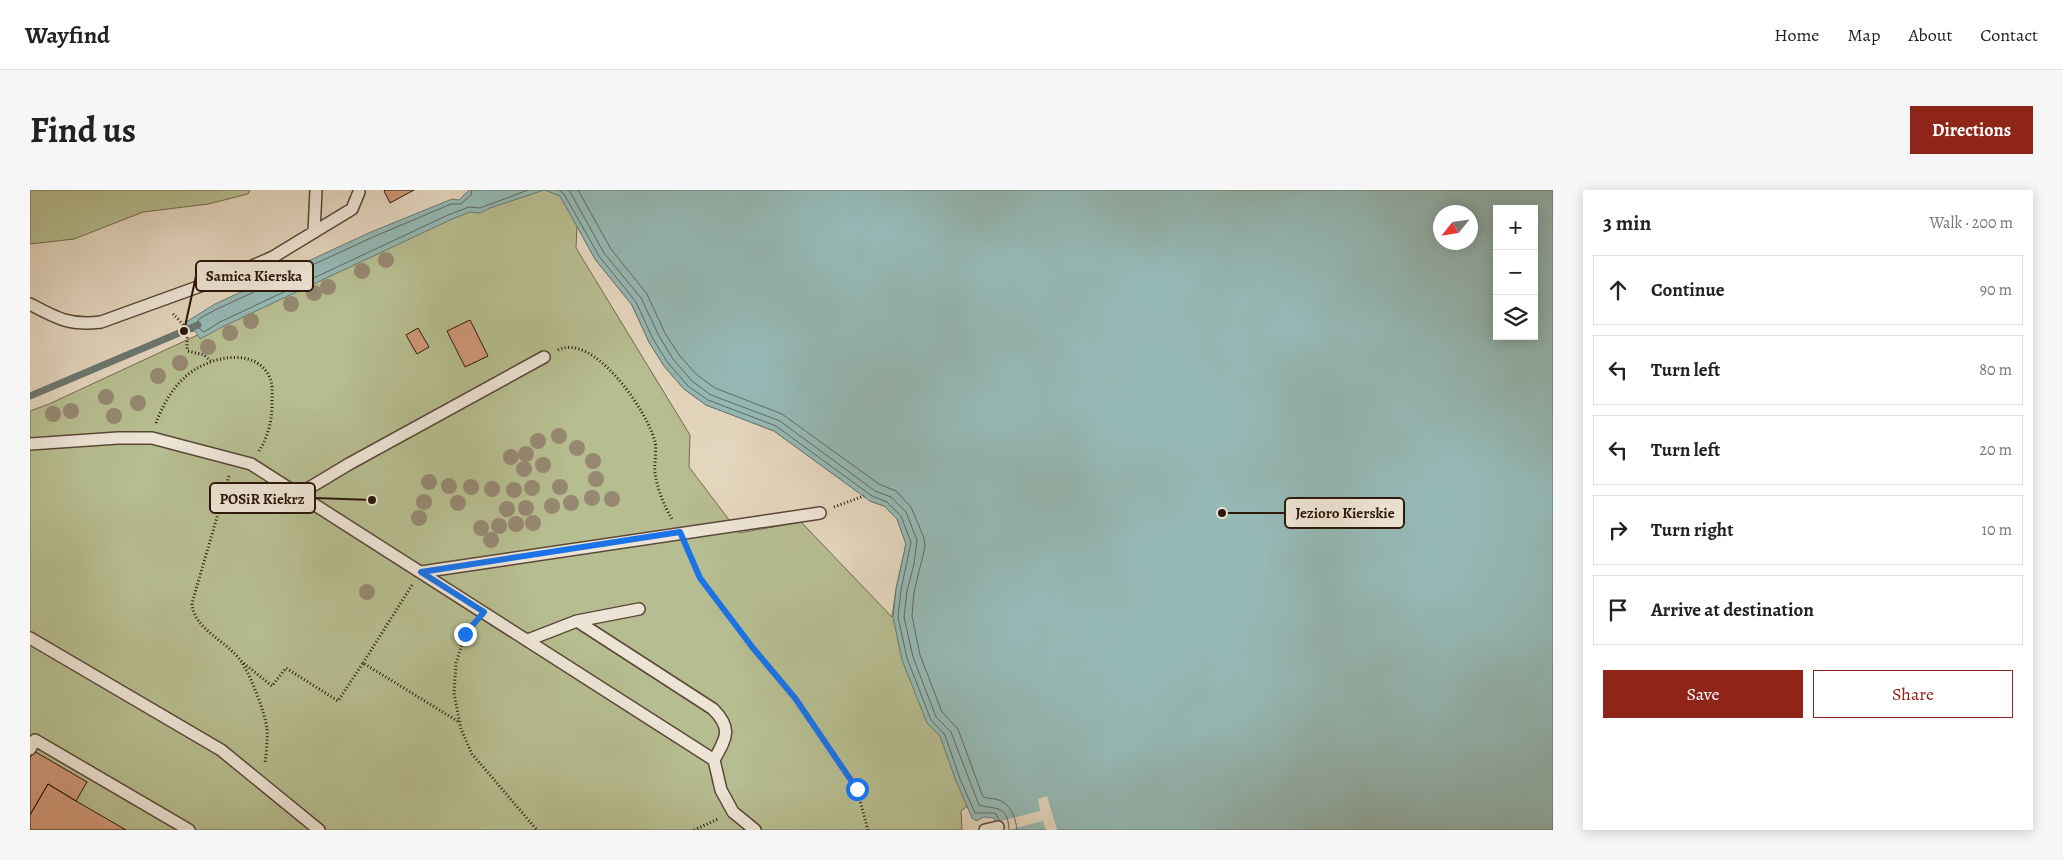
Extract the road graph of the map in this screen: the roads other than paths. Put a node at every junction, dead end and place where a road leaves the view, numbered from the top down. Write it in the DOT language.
graph roads {
  1 [pos="316,190"];
  2 [pos="359,192"];
  3 [pos="314,232"];
  4 [pos="30,304"];
  5 [pos="544,357"];
  6 [pos="30,444"];
  7 [pos="299,494"];
  8 [pos="820,513"];
  9 [pos="421,572"];
  10 [pos="639,609"];
  11 [pos="577,621"];
  12 [pos="30,638"];
  13 [pos="528,640"];
  14 [pos="30,749"];
  15 [pos="714,760"];
  16 [pos="998,827"];
  17 [pos="189,830"];
  18 [pos="319,830"];
  19 [pos="754,830"];
  20 [pos="985,830"];
  1 -- 3 [label="lane"];
  2 -- 3 [label="lane"];
  3 -- 4 [label="lane"];
  5 -- 7 [label="lane"];
  6 -- 7 [label="lane"];
  7 -- 9 [label="lane"];
  8 -- 9 [label="lane"];
  9 -- 13 [label="lane"];
  10 -- 11 [label="lane"];
  11 -- 13 [label="lane"];
  11 -- 15 [label="lane"];
  12 -- 18 [label="lane"];
  13 -- 15 [label="lane"];
  14 -- 17 [label="lane"];
  15 -- 19 [label="lane"];
  16 -- 20 [label="lane"];
}
